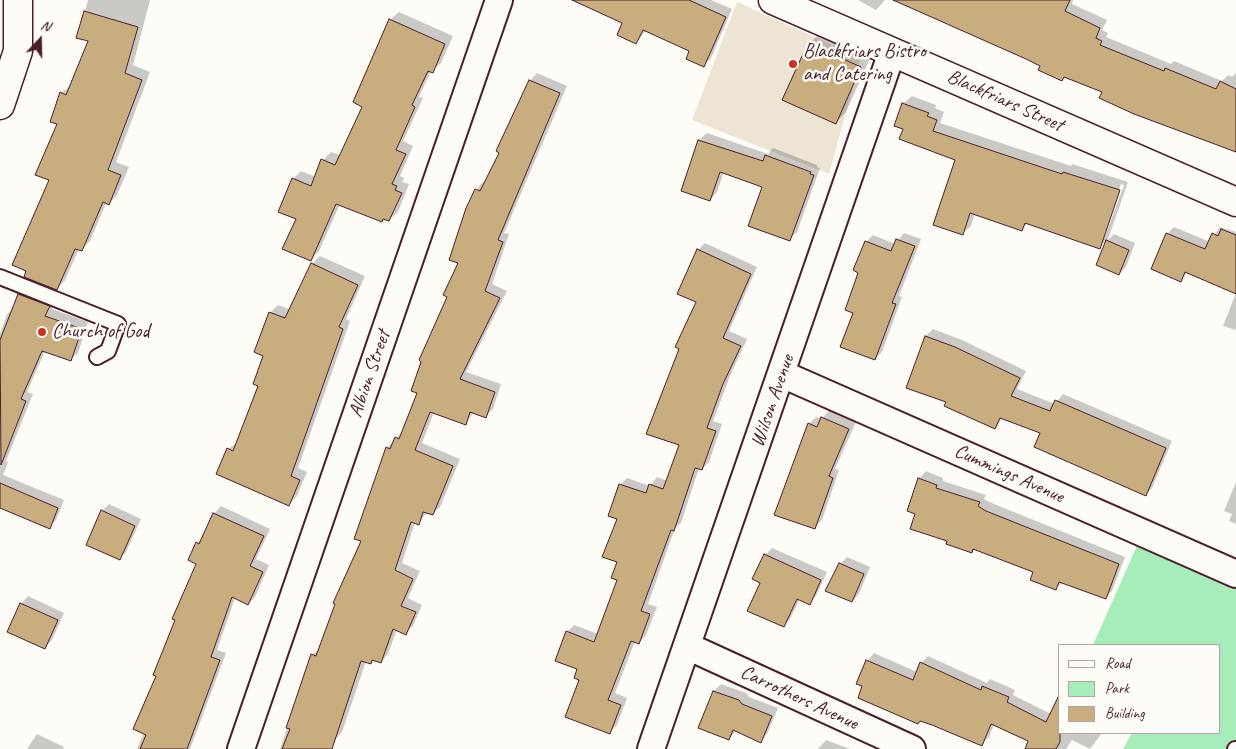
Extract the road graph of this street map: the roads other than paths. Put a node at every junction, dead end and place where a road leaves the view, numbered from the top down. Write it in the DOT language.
graph roads {
  1 [pos="18,0"];
  2 [pos="499,0"];
  3 [pos="774,0"];
  4 [pos="892,52"];
  5 [pos="0,105"];
  6 [pos="1236,202"];
  7 [pos="0,277"];
  8 [pos="97,357"];
  9 [pos="782,374"];
  10 [pos="1236,574"];
  11 [pos="687,646"];
  12 [pos="241,749"];
  13 [pos="651,749"];
  14 [pos="912,749"];
  1 -- 5 [label="street"];
  2 -- 12 [label="street, Albion Street"];
  3 -- 4 [label="street, Blackfriars Street"];
  4 -- 6 [label="street, Blackfriars Street"];
  4 -- 9 [label="street, Wilson Avenue"];
  7 -- 8 [label="lane"];
  9 -- 10 [label="street, Cummings Avenue"];
  9 -- 11 [label="street, Wilson Avenue"];
  11 -- 13 [label="street, Wilson Avenue"];
  11 -- 14 [label="street, Carrothers Avenue"];
}
